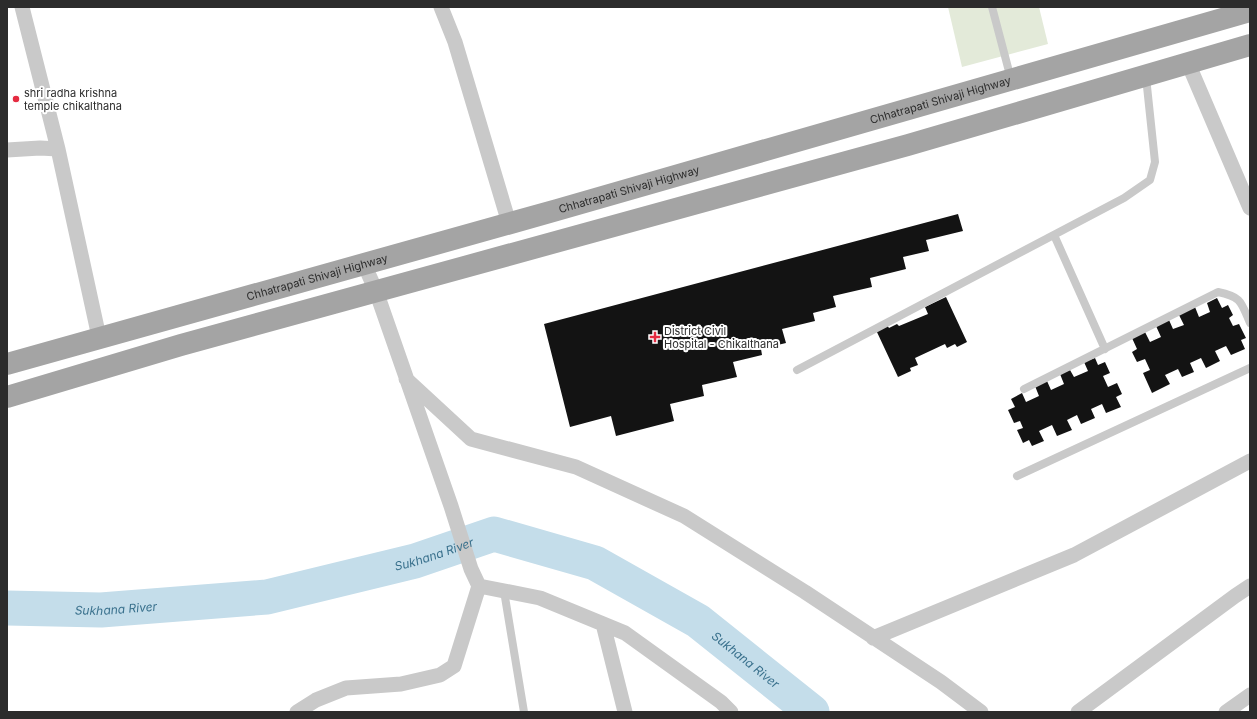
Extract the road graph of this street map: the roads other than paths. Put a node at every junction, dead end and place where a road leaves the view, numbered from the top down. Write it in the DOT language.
graph roads {
  1 [pos="22,7"];
  2 [pos="992,7"];
  3 [pos="444,8"];
  4 [pos="1250,11"];
  5 [pos="1250,45"];
  6 [pos="1188,63"];
  7 [pos="1146,76"];
  8 [pos="1011,79"];
  9 [pos="58,149"];
  10 [pos="7,150"];
  11 [pos="1250,208"];
  12 [pos="509,223"];
  13 [pos="1054,235"];
  14 [pos="364,264"];
  15 [pos="376,291"];
  16 [pos="1250,323"];
  17 [pos="99,337"];
  18 [pos="1105,349"];
  19 [pos="7,364"];
  20 [pos="1250,368"];
  21 [pos="797,370"];
  22 [pos="406,380"];
  23 [pos="1024,389"];
  24 [pos="7,396"];
  25 [pos="1250,462"];
  26 [pos="1017,476"];
  27 [pos="479,586"];
  28 [pos="1250,586"];
  29 [pos="504,591"];
  30 [pos="603,624"];
  31 [pos="873,638"];
  32 [pos="1250,695"];
  33 [pos="297,712"];
  34 [pos="524,712"];
  35 [pos="625,712"];
  36 [pos="731,712"];
  37 [pos="981,712"];
  38 [pos="1078,712"];
  39 [pos="1226,712"];
  1 -- 9 [label="street"];
  2 -- 8 [label="lane"];
  3 -- 12 [label="street"];
  4 -- 8 [label="main road, Chhatrapati Shivaji Highway"];
  5 -- 6 [label="main road"];
  6 -- 7 [label="main road"];
  6 -- 11 [label="street"];
  7 -- 13 [label="lane"];
  7 -- 15 [label="main road"];
  8 -- 12 [label="main road, Chhatrapati Shivaji Highway"];
  9 -- 10 [label="street"];
  9 -- 17 [label="street"];
  12 -- 14 [label="main road, Chhatrapati Shivaji Highway"];
  13 -- 18 [label="lane"];
  13 -- 21 [label="lane"];
  14 -- 15 [label="street"];
  14 -- 17 [label="main road, Chhatrapati Shivaji Highway"];
  15 -- 22 [label="street"];
  15 -- 24 [label="main road"];
  16 -- 18 [label="lane"];
  17 -- 19 [label="main road, Chhatrapati Shivaji Highway"];
  18 -- 23 [label="lane"];
  20 -- 26 [label="lane"];
  22 -- 27 [label="street"];
  22 -- 31 [label="street"];
  25 -- 31 [label="street"];
  27 -- 29 [label="street"];
  27 -- 33 [label="street"];
  28 -- 38 [label="street"];
  29 -- 30 [label="street"];
  29 -- 34 [label="lane"];
  30 -- 35 [label="street"];
  30 -- 36 [label="street"];
  31 -- 37 [label="street"];
  32 -- 39 [label="street"];
}
